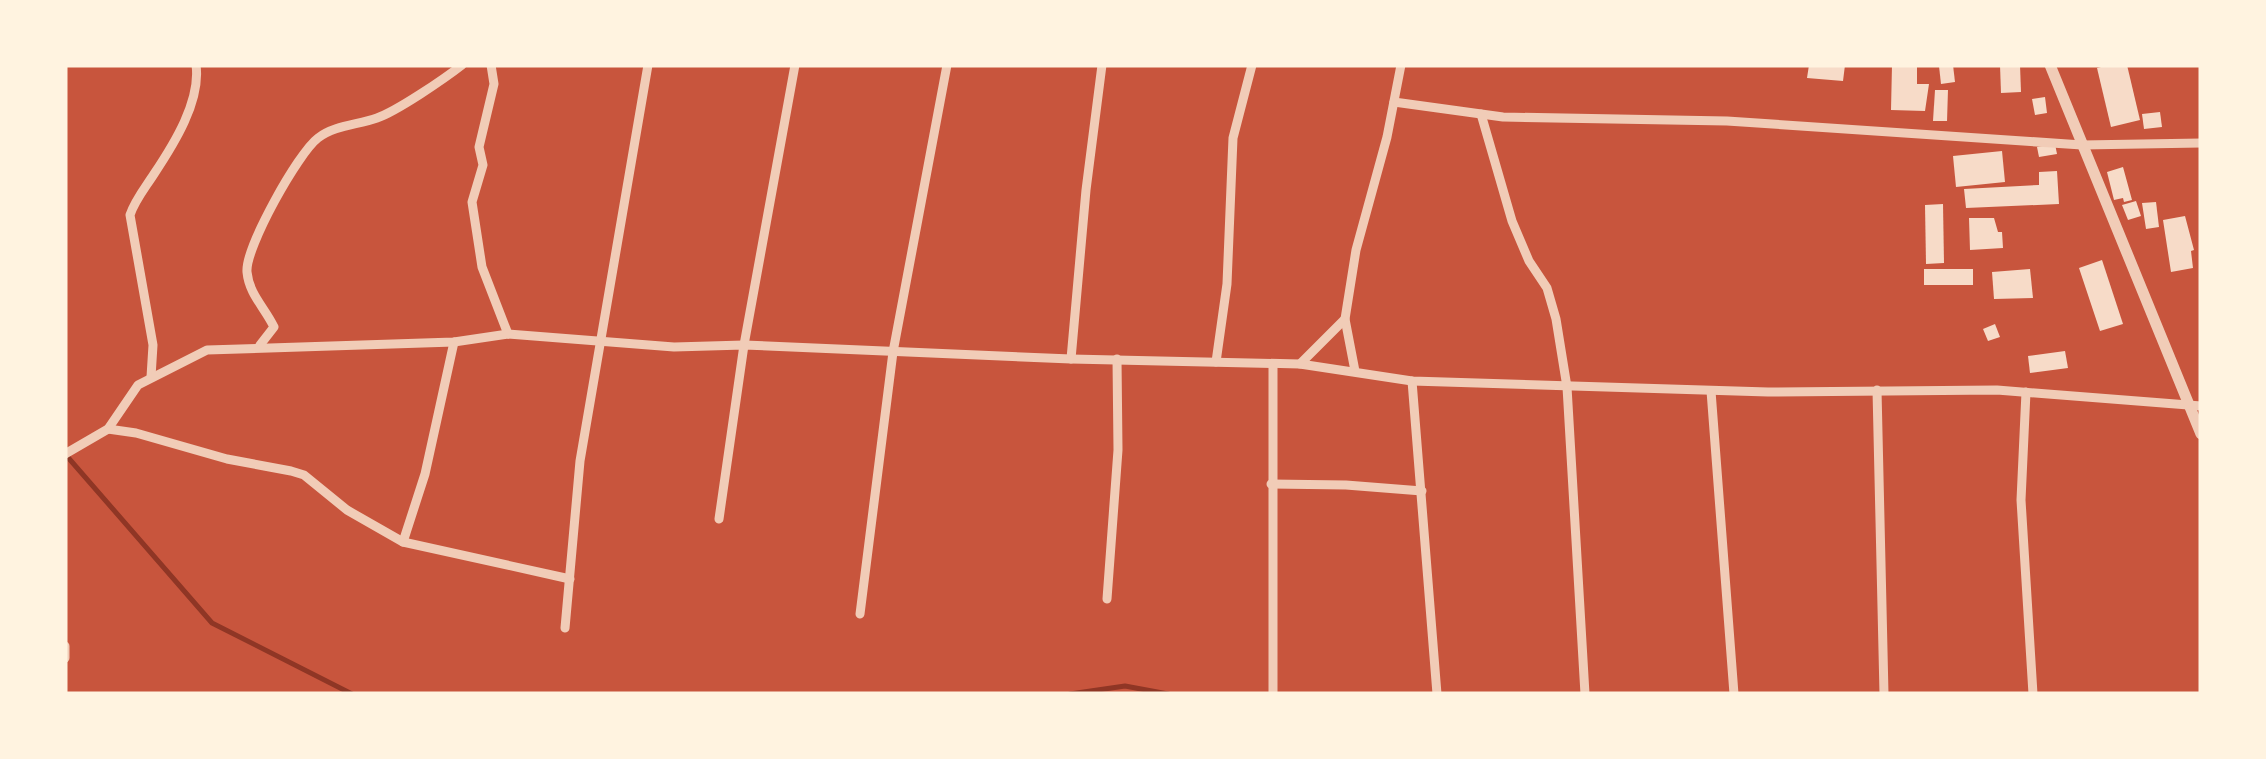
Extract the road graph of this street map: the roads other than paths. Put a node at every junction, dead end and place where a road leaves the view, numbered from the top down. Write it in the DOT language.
graph roads {
  1 [pos="196,65"];
  2 [pos="462,65"];
  3 [pos="491,65"];
  4 [pos="648,65"];
  5 [pos="795,65"];
  6 [pos="947,65"];
  7 [pos="1102,65"];
  8 [pos="1252,65"];
  9 [pos="1401,65"];
  10 [pos="2050,65"];
  11 [pos="1394,102"];
  12 [pos="1482,114"];
  13 [pos="2201,143"];
  14 [pos="2082,145"];
  15 [pos="1345,319"];
  16 [pos="508,334"];
  17 [pos="454,342"];
  18 [pos="601,342"];
  19 [pos="744,345"];
  20 [pos="259,346"];
  21 [pos="893,352"];
  22 [pos="1071,359"];
  23 [pos="1118,359"];
  24 [pos="1216,362"];
  25 [pos="1273,364"];
  26 [pos="1300,364"];
  27 [pos="1355,371"];
  28 [pos="150,377"];
  29 [pos="1412,381"];
  30 [pos="1567,387"];
  31 [pos="1711,390"];
  32 [pos="1877,390"];
  33 [pos="2026,392"];
  34 [pos="2195,406"];
  35 [pos="108,429"];
  36 [pos="2201,434"];
  37 [pos="65,454"];
  38 [pos="1271,484"];
  39 [pos="1422,492"];
  40 [pos="719,519"];
  41 [pos="402,542"];
  42 [pos="570,580"];
  43 [pos="1107,600"];
  44 [pos="860,614"];
  45 [pos="565,628"];
  46 [pos="65,646"];
  47 [pos="65,658"];
  48 [pos="1273,694"];
  49 [pos="1438,694"];
  50 [pos="1585,694"];
  51 [pos="1734,694"];
  52 [pos="1884,694"];
  53 [pos="2032,694"];
  1 -- 28 [label="street"];
  2 -- 20 [label="street"];
  3 -- 16 [label="street"];
  4 -- 18 [label="street"];
  5 -- 19 [label="street"];
  6 -- 21 [label="street"];
  7 -- 22 [label="street"];
  8 -- 24 [label="street"];
  9 -- 11 [label="street"];
  10 -- 14 [label="street"];
  11 -- 12 [label="street"];
  11 -- 15 [label="street"];
  12 -- 14 [label="street"];
  12 -- 30 [label="street"];
  13 -- 14 [label="street"];
  14 -- 34 [label="street"];
  15 -- 26 [label="street"];
  15 -- 27 [label="street"];
  16 -- 17 [label="street"];
  16 -- 18 [label="street"];
  17 -- 20 [label="street"];
  17 -- 41 [label="street"];
  18 -- 19 [label="street"];
  18 -- 42 [label="street"];
  19 -- 21 [label="street"];
  19 -- 40 [label="street"];
  20 -- 28 [label="street"];
  21 -- 22 [label="street"];
  21 -- 44 [label="street"];
  22 -- 23 [label="street"];
  23 -- 24 [label="street"];
  23 -- 43 [label="street"];
  24 -- 25 [label="street"];
  25 -- 26 [label="street"];
  25 -- 38 [label="street"];
  26 -- 27 [label="street"];
  27 -- 29 [label="street"];
  28 -- 35 [label="street"];
  29 -- 30 [label="street"];
  29 -- 39 [label="street"];
  30 -- 31 [label="street"];
  30 -- 50 [label="street"];
  31 -- 32 [label="street"];
  31 -- 51 [label="street"];
  32 -- 33 [label="street"];
  32 -- 52 [label="street"];
  33 -- 34 [label="street"];
  33 -- 53 [label="street"];
  34 -- 36 [label="street"];
  35 -- 37 [label="street"];
  35 -- 41 [label="street"];
  38 -- 39 [label="street"];
  38 -- 48 [label="street"];
  39 -- 49 [label="street"];
  41 -- 42 [label="street"];
  42 -- 45 [label="street"];
  46 -- 47 [label="street"];
}
